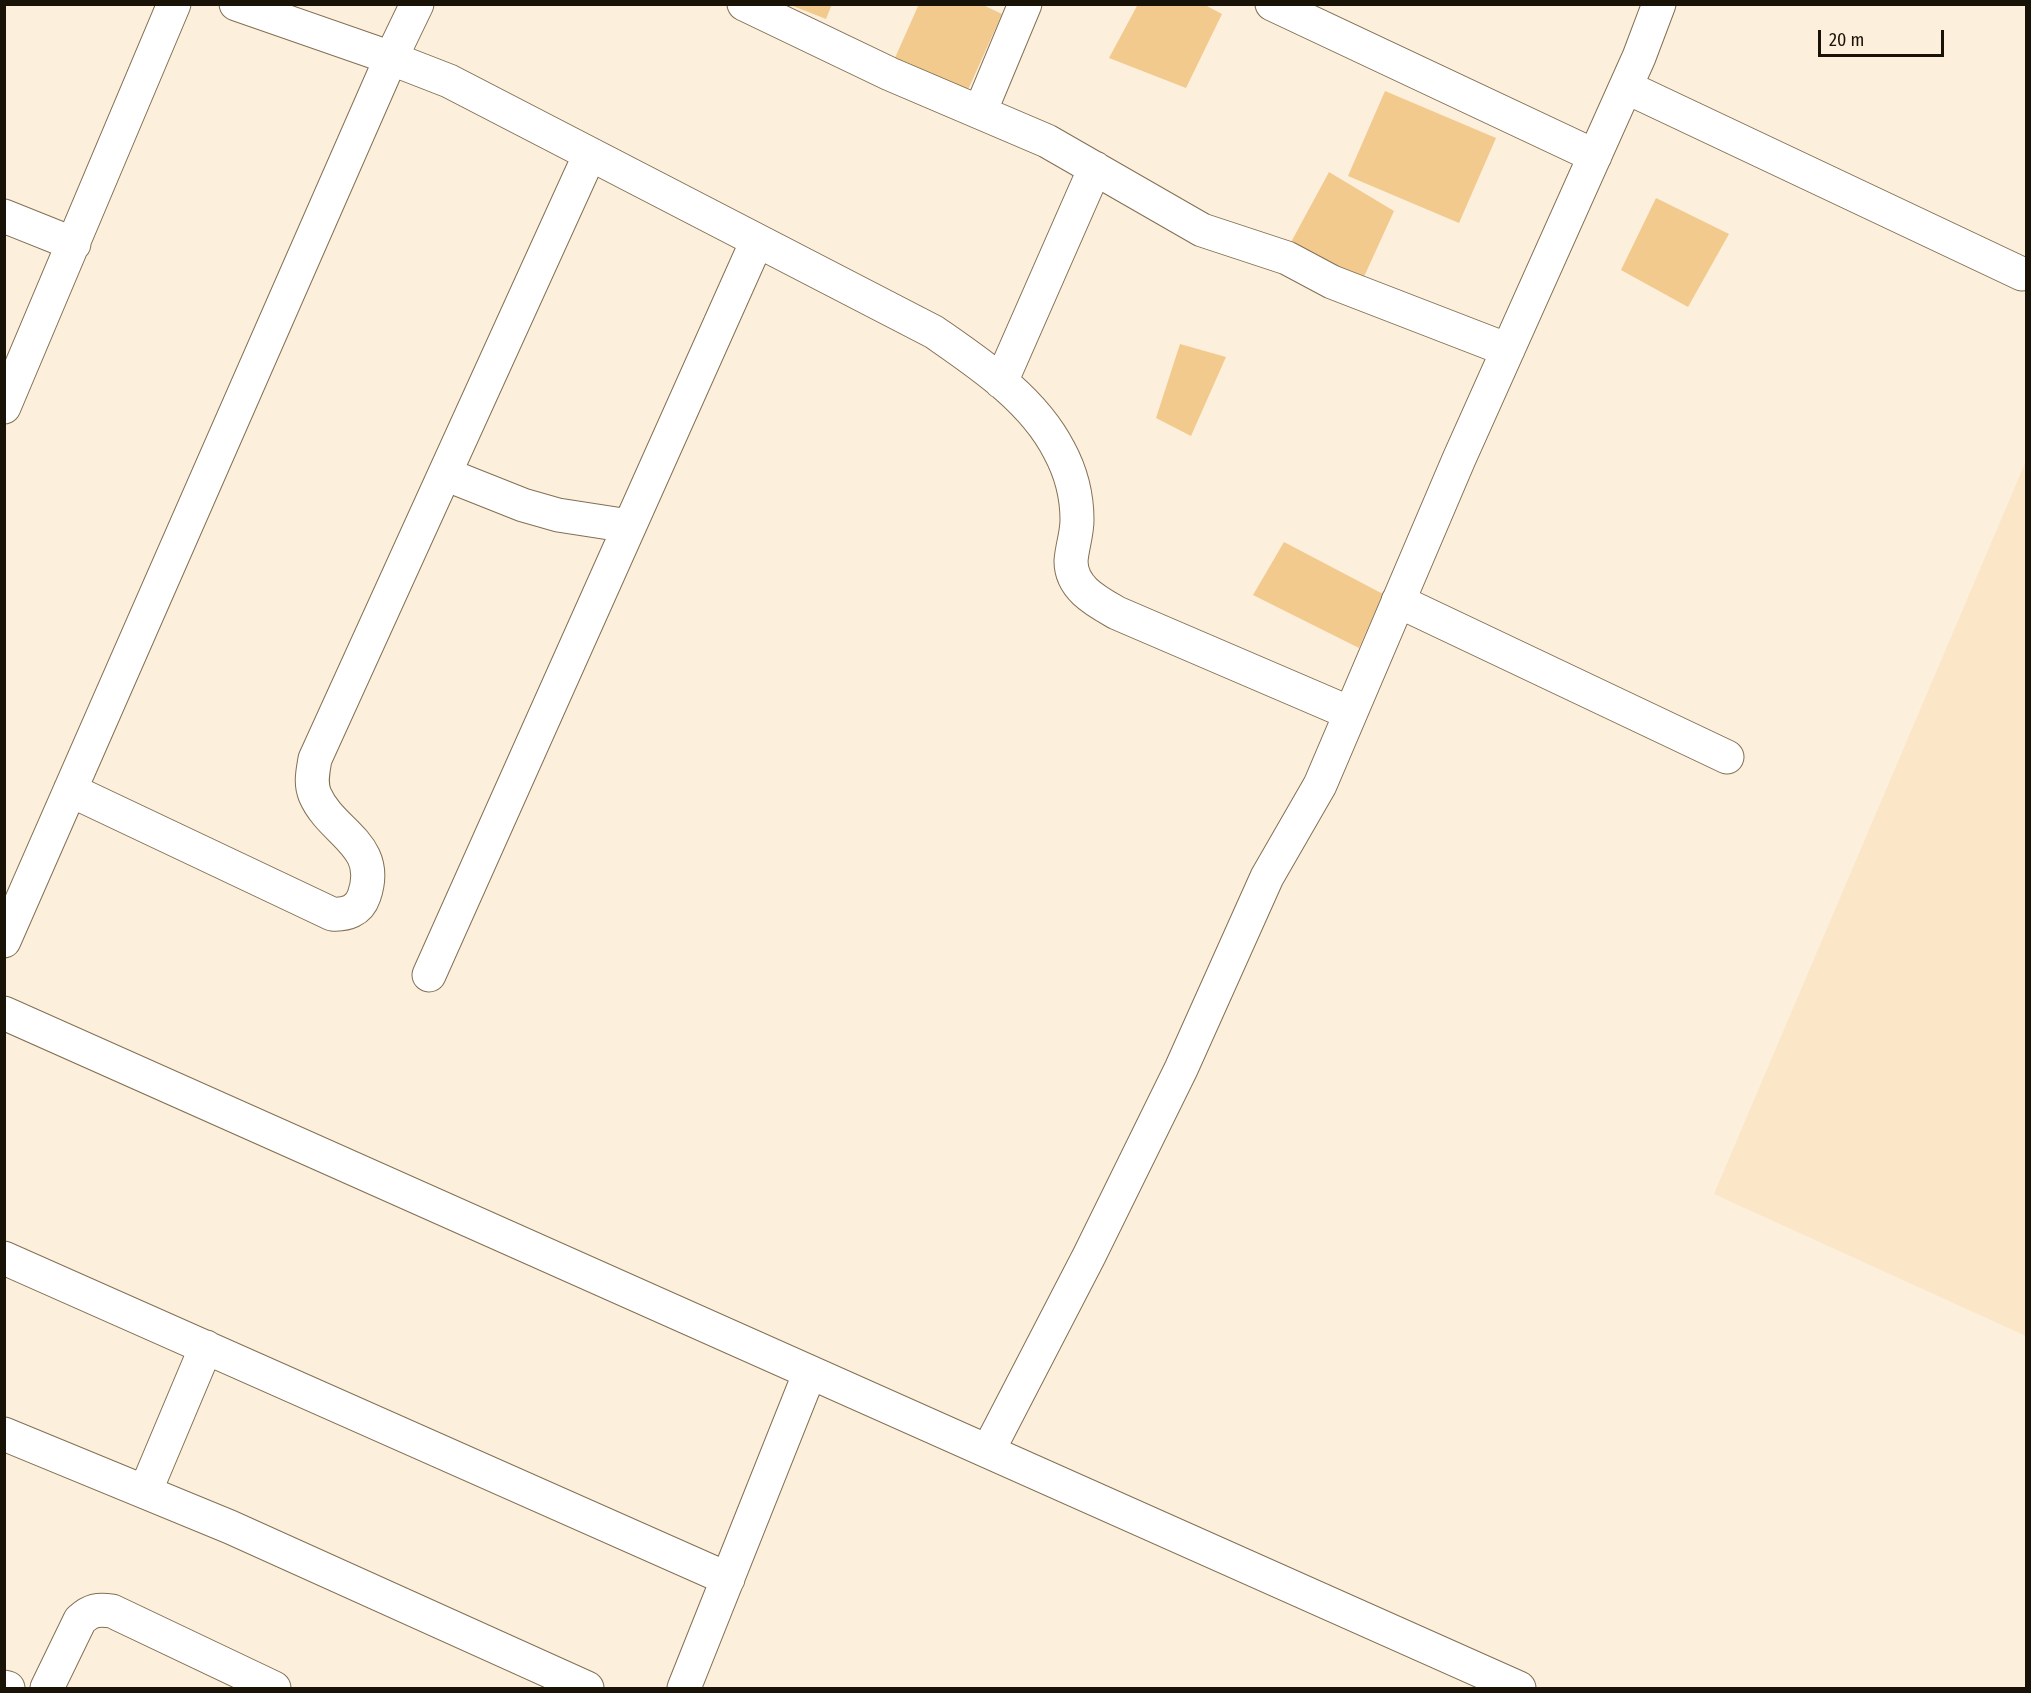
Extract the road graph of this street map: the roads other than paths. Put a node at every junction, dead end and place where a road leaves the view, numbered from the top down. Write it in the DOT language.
graph roads {
  1 [pos="174,4"];
  2 [pos="236,4"];
  3 [pos="417,4"];
  4 [pos="744,4"];
  5 [pos="1025,4"];
  6 [pos="1272,4"];
  7 [pos="1659,4"];
  8 [pos="391,58"];
  9 [pos="1626,87"];
  10 [pos="980,112"];
  11 [pos="590,154"];
  12 [pos="1595,156"];
  13 [pos="1095,168"];
  14 [pos="4,216"];
  15 [pos="757,241"];
  16 [pos="74,244"];
  17 [pos="2022,274"];
  18 [pos="1508,350"];
  19 [pos="1001,382"];
  20 [pos="4,407"];
  21 [pos="445,474"];
  22 [pos="629,526"];
  23 [pos="1398,601"];
  24 [pos="1350,713"];
  25 [pos="1727,757"];
  26 [pos="70,790"];
  27 [pos="4,941"];
  28 [pos="429,975"];
  29 [pos="4,1013"];
  30 [pos="4,1258"];
  31 [pos="206,1347"];
  32 [pos="810,1372"];
  33 [pos="4,1434"];
  34 [pos="988,1451"];
  35 [pos="145,1492"];
  36 [pos="728,1579"];
  37 [pos="47,1689"];
  38 [pos="274,1689"];
  39 [pos="587,1689"];
  40 [pos="684,1689"];
  41 [pos="1519,1689"];
  1 -- 16 [label="street"];
  2 -- 8 [label="street"];
  3 -- 8 [label="street"];
  4 -- 10 [label="street"];
  5 -- 10 [label="street"];
  6 -- 12 [label="street"];
  7 -- 9 [label="street"];
  8 -- 11 [label="street"];
  8 -- 26 [label="street"];
  9 -- 12 [label="street"];
  9 -- 17 [label="street"];
  10 -- 13 [label="street"];
  11 -- 15 [label="street"];
  11 -- 21 [label="street"];
  12 -- 18 [label="street"];
  13 -- 18 [label="street"];
  13 -- 19 [label="street"];
  14 -- 16 [label="street"];
  15 -- 19 [label="street"];
  15 -- 22 [label="street"];
  16 -- 20 [label="street"];
  18 -- 23 [label="street"];
  19 -- 24 [label="street"];
  21 -- 22 [label="street"];
  21 -- 26 [label="street"];
  22 -- 28 [label="street"];
  23 -- 24 [label="street"];
  23 -- 25 [label="street"];
  24 -- 34 [label="street"];
  26 -- 27 [label="street"];
  29 -- 32 [label="street"];
  30 -- 31 [label="street"];
  31 -- 35 [label="street"];
  31 -- 36 [label="street"];
  32 -- 34 [label="street"];
  32 -- 36 [label="street"];
  33 -- 35 [label="street"];
  34 -- 41 [label="street"];
  35 -- 39 [label="street"];
  36 -- 40 [label="street"];
  37 -- 38 [label="street"];
}
